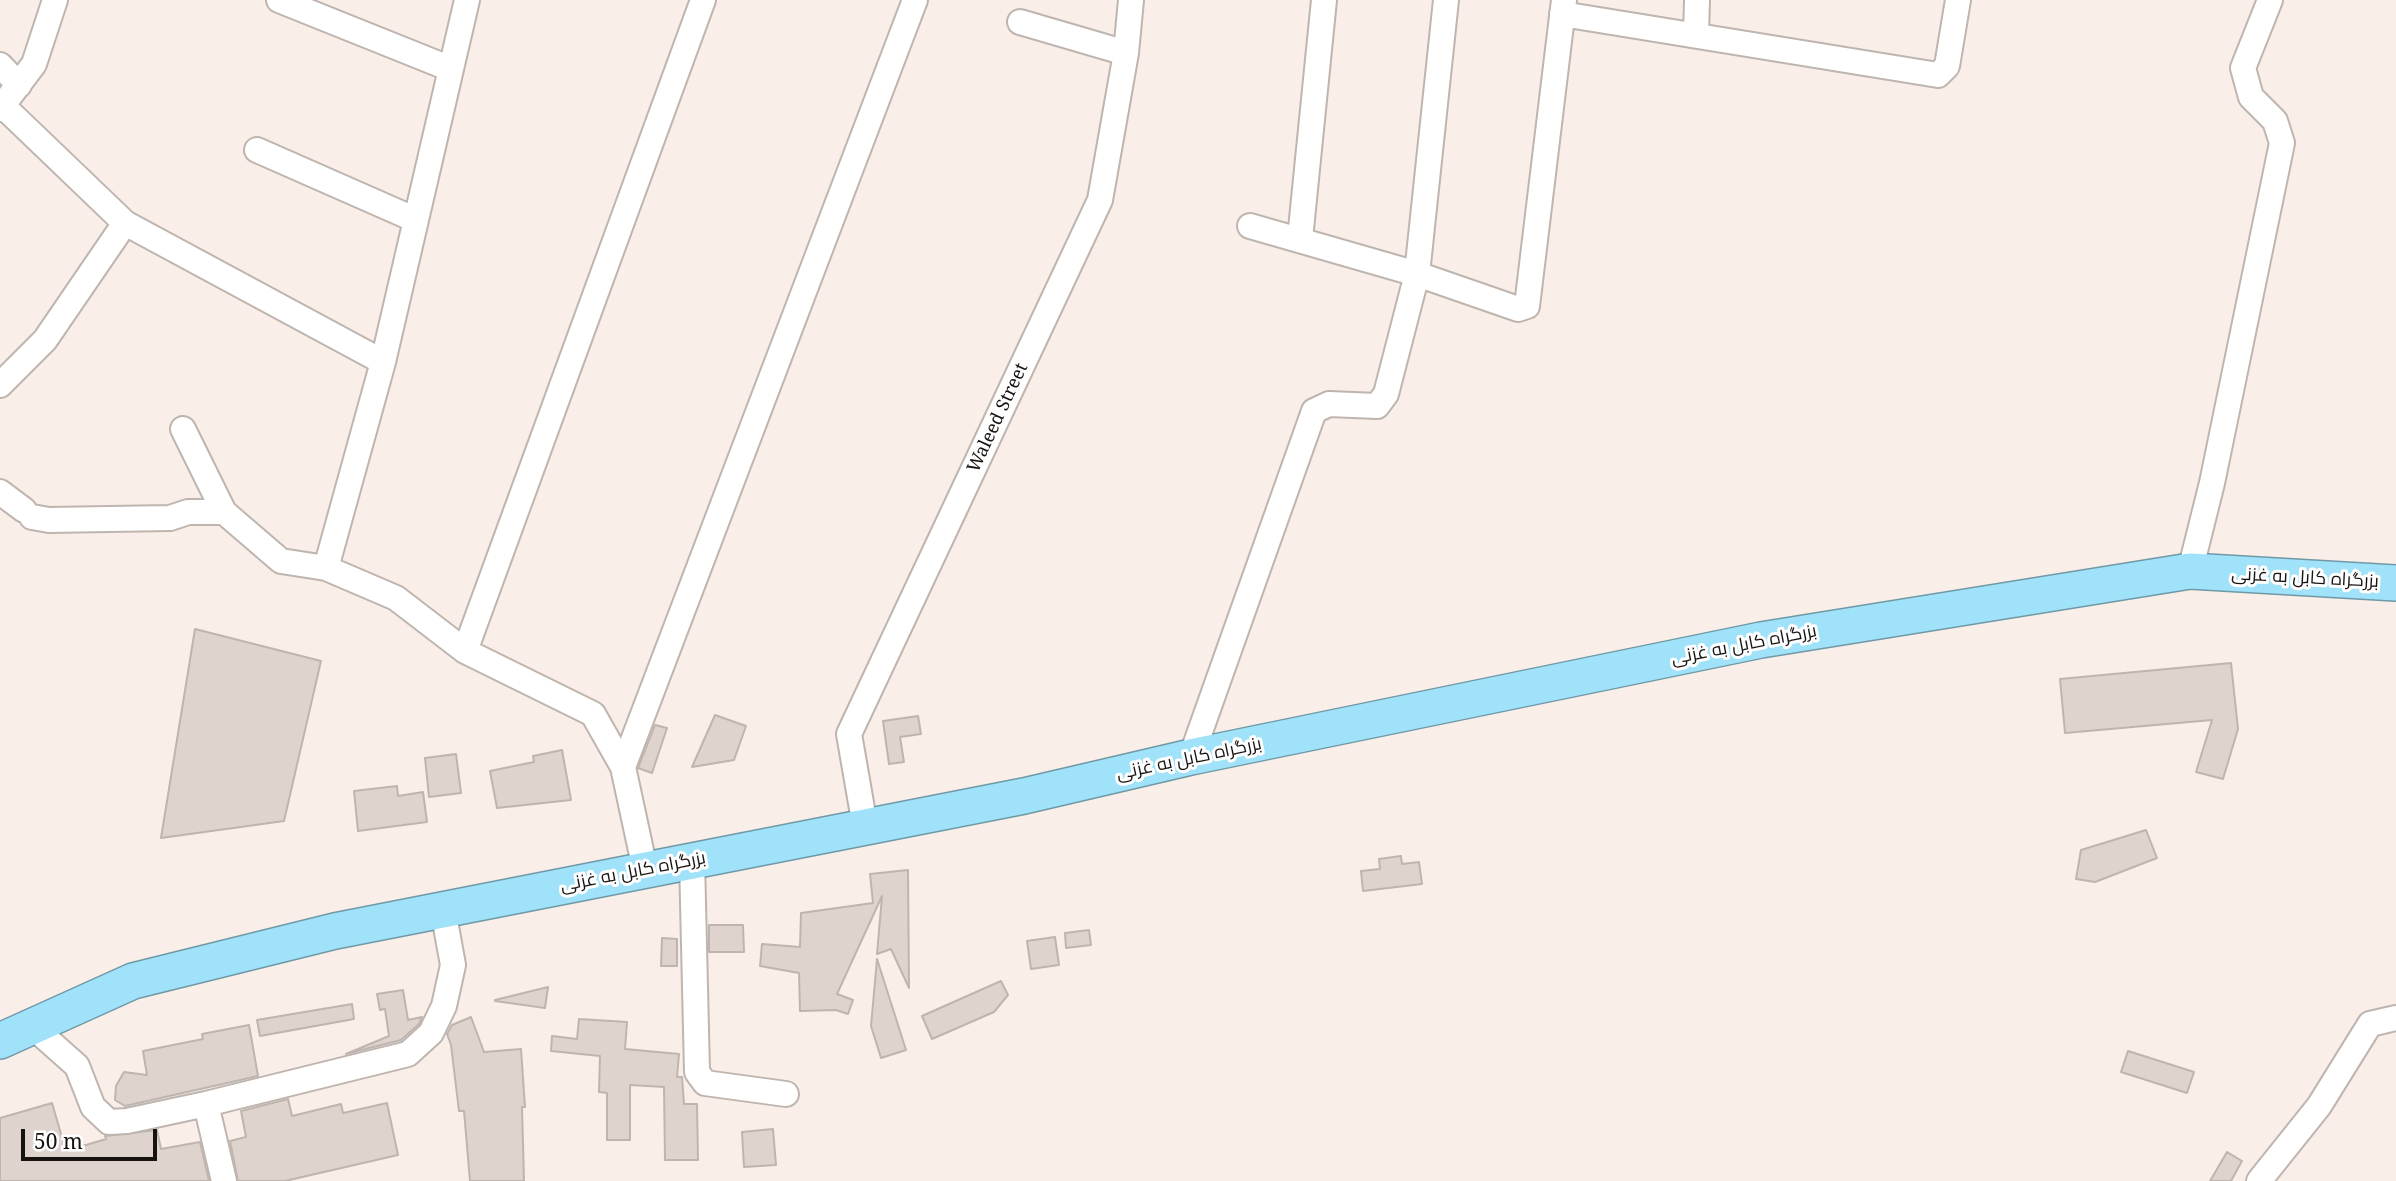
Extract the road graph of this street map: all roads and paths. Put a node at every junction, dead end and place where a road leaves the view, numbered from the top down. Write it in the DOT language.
graph roads {
  1 [pos="55,0"];
  2 [pos="279,0"];
  3 [pos="467,0"];
  4 [pos="703,0"];
  5 [pos="915,0"];
  6 [pos="1131,0"];
  7 [pos="1324,0"];
  8 [pos="1446,0"];
  9 [pos="1697,0"];
  10 [pos="1958,0"];
  11 [pos="2270,0"];
  12 [pos="1563,7"];
  13 [pos="1020,22"];
  14 [pos="1696,35"];
  15 [pos="1126,53"];
  16 [pos="0,65"];
  17 [pos="450,69"];
  18 [pos="19,85"];
  19 [pos="2,107"];
  20 [pos="257,150"];
  21 [pos="416,220"];
  22 [pos="125,223"];
  23 [pos="1250,226"];
  24 [pos="1300,239"];
  25 [pos="1417,274"];
  26 [pos="383,362"];
  27 [pos="0,385"];
  28 [pos="183,429"];
  29 [pos="1,494"];
  30 [pos="225,512"];
  31 [pos="326,568"];
  32 [pos="2190,571"];
  33 [pos="2396,583"];
  34 [pos="465,651"];
  35 [pos="1191,757"];
  36 [pos="623,767"];
  37 [pos="865,826"];
  38 [pos="692,860"];
  39 [pos="645,869"];
  40 [pos="443,910"];
  41 [pos="2396,1018"];
  42 [pos="32,1026"];
  43 [pos="0,1041"];
  44 [pos="786,1094"];
  45 [pos="206,1104"];
  46 [pos="224,1181"];
  47 [pos="2259,1181"];
  1 -- 18 [label="street"];
  2 -- 17 [label="street"];
  3 -- 17 [label="street"];
  4 -- 34 [label="street"];
  5 -- 36 [label="street"];
  6 -- 15 [label="street, Waleed Street"];
  7 -- 24 [label="street"];
  8 -- 25 [label="street"];
  9 -- 14 [label="street"];
  10 -- 14 [label="street"];
  11 -- 32 [label="street"];
  12 -- 14 [label="street"];
  12 -- 25 [label="street"];
  13 -- 15 [label="street"];
  15 -- 37 [label="street, Waleed Street"];
  16 -- 18 [label="street"];
  17 -- 21 [label="street"];
  18 -- 19 [label="street"];
  19 -- 22 [label="street"];
  20 -- 21 [label="street"];
  21 -- 26 [label="street"];
  22 -- 26 [label="street"];
  22 -- 27 [label="street"];
  23 -- 24 [label="street"];
  24 -- 25 [label="street"];
  25 -- 35 [label="street"];
  26 -- 31 [label="street"];
  28 -- 30 [label="street"];
  29 -- 30 [label="street"];
  30 -- 31 [label="street"];
  31 -- 34 [label="street"];
  32 -- 33 [label="highway, بزرگراه کابل به غزنی"];
  32 -- 35 [label="highway, بزرگراه کابل به غزنی"];
  34 -- 36 [label="street"];
  35 -- 37 [label="highway, بزرگراه کابل به غزنی"];
  36 -- 39 [label="street"];
  37 -- 38 [label="highway, بزرگراه کابل به غزنی"];
  38 -- 39 [label="highway, بزرگراه کابل به غزنی"];
  38 -- 44 [label="street"];
  39 -- 40 [label="highway, بزرگراه کابل به غزنی"];
  40 -- 42 [label="highway, بزرگراه کابل به غزنی"];
  40 -- 45 [label="street"];
  41 -- 47 [label="street"];
  42 -- 43 [label="highway, بزرگراه کابل به غزنی"];
  42 -- 45 [label="street"];
  45 -- 46 [label="street"];
}
